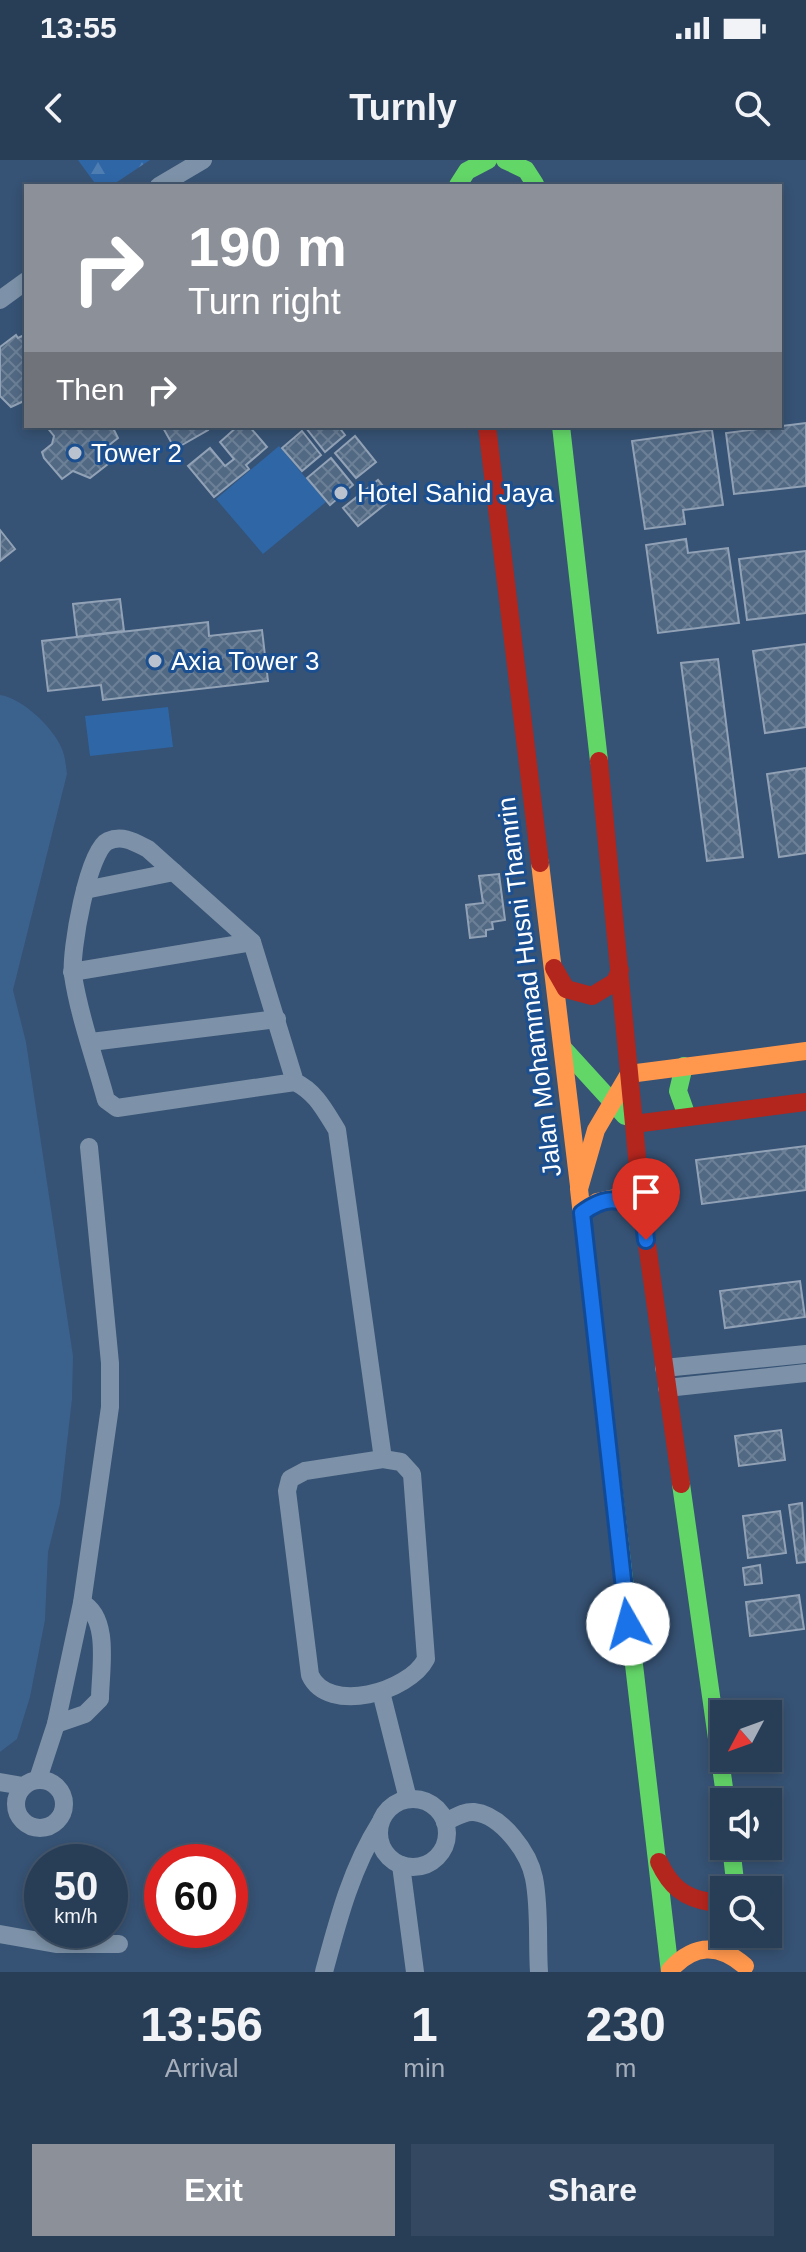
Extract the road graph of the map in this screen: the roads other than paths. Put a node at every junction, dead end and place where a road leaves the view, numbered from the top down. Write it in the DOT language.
graph roads {
  1 [pos="203,160"];
  2 [pos="454,160"];
  3 [pos="488,160"];
  4 [pos="505,160"];
  5 [pos="532,160"];
  6 [pos="162,184"];
  7 [pos="458,184"];
  8 [pos="459,184"];
  9 [pos="534,184"];
  10 [pos="535,184"];
  11 [pos="24,282"];
  12 [pos="0,300"];
  13 [pos="487,428"];
  14 [pos="561,428"];
  15 [pos="174,872"];
  16 [pos="85,890"];
  17 [pos="252,942"];
  18 [pos="553,965"];
  19 [pos="620,970"];
  20 [pos="72,972"];
  21 [pos="277,1019"];
  22 [pos="91,1042"];
  23 [pos="562,1047"];
  24 [pos="806,1051"];
  25 [pos="684,1066"];
  26 [pos="629,1074"];
  27 [pos="295,1082"];
  28 [pos="806,1102"];
  29 [pos="611,1103"];
  30 [pos="687,1116"];
  31 [pos="634,1124"];
  32 [pos="89,1147"];
  33 [pos="579,1189"];
  34 [pos="582,1213"];
  35 [pos="643,1213"];
  36 [pos="806,1354"];
  37 [pos="664,1368"];
  38 [pos="806,1373"];
  39 [pos="667,1388"];
  40 [pos="383,1459"];
  41 [pos="82,1603"];
  42 [pos="381,1692"];
  43 [pos="56,1724"];
  44 [pos="0,1782"];
  45 [pos="30,1782"];
  46 [pos="724,1788"];
  47 [pos="408,1799"];
  48 [pos="8,1808"];
  49 [pos="445,1822"];
  50 [pos="380,1823"];
  51 [pos="655,1851"];
  52 [pos="733,1860"];
  53 [pos="401,1865"];
  54 [pos="734,1870"];
  55 [pos="731,1876"];
  56 [pos="735,1876"];
  57 [pos="710,1902"];
  58 [pos="0,1934"];
  59 [pos="24,1938"];
  60 [pos="742,1948"];
  61 [pos="745,1969"];
  62 [pos="670,1971"];
  63 [pos="324,1972"];
  64 [pos="415,1972"];
  65 [pos="539,1972"];
  1 -- 6 [label="street"];
  2 -- 7 [label="main road"];
  3 -- 8 [label="main road"];
  4 -- 9 [label="main road"];
  5 -- 10 [label="main road"];
  11 -- 12 [label="street"];
  13 -- 18 [label="main road, Jalan Mohammad Husni Thamrin"];
  14 -- 19 [label="main road"];
  15 -- 16 [label="street"];
  15 -- 16 [label="street"];
  15 -- 17 [label="street"];
  16 -- 20 [label="street"];
  17 -- 20 [label="street"];
  17 -- 21 [label="street"];
  18 -- 19 [label="main road"];
  18 -- 23 [label="main road, Jalan Mohammad Husni Thamrin"];
  19 -- 26 [label="main road"];
  20 -- 22 [label="street"];
  21 -- 22 [label="street"];
  21 -- 27 [label="street"];
  22 -- 27 [label="street"];
  23 -- 29 [label="main road"];
  23 -- 33 [label="main road, Jalan Mohammad Husni Thamrin"];
  24 -- 25 [label="main road"];
  25 -- 26 [label="main road"];
  25 -- 30 [label="main road"];
  26 -- 29 [label="main road"];
  26 -- 31 [label="main road"];
  27 -- 40 [label="street"];
  28 -- 30 [label="main road"];
  29 -- 31 [label="main road"];
  29 -- 33 [label="main road"];
  30 -- 31 [label="main road"];
  31 -- 35 [label="main road"];
  32 -- 41 [label="street"];
  33 -- 34 [label="main road, Jalan Mohammad Husni Thamrin"];
  34 -- 35 [label="main road"];
  34 -- 51 [label="main road, Jalan Mohammad Husni Thamrin"];
  35 -- 37 [label="main road"];
  36 -- 37 [label="street"];
  37 -- 39 [label="main road"];
  38 -- 39 [label="street"];
  39 -- 46 [label="main road"];
  40 -- 42 [label="street"];
  40 -- 42 [label="street"];
  41 -- 43 [label="street"];
  41 -- 43 [label="street"];
  42 -- 47 [label="street"];
  43 -- 45 [label="street"];
  44 -- 45 [label="street"];
  45 -- 48 [label="street"];
  45 -- 48 [label="street"];
  47 -- 49 [label="street"];
  47 -- 50 [label="street"];
  49 -- 53 [label="street"];
  49 -- 65 [label="street"];
  50 -- 53 [label="street"];
  50 -- 63 [label="street"];
  51 -- 57 [label="main road"];
  51 -- 62 [label="main road, Jalan Mohammad Husni Thamrin"];
  52 -- 54 [label="main road"];
  53 -- 64 [label="street"];
  54 -- 55 [label="main road"];
  54 -- 56 [label="main road"];
  58 -- 59 [label="street"];
  60 -- 61 [label="main road"];
  61 -- 62 [label="main road"];
}
